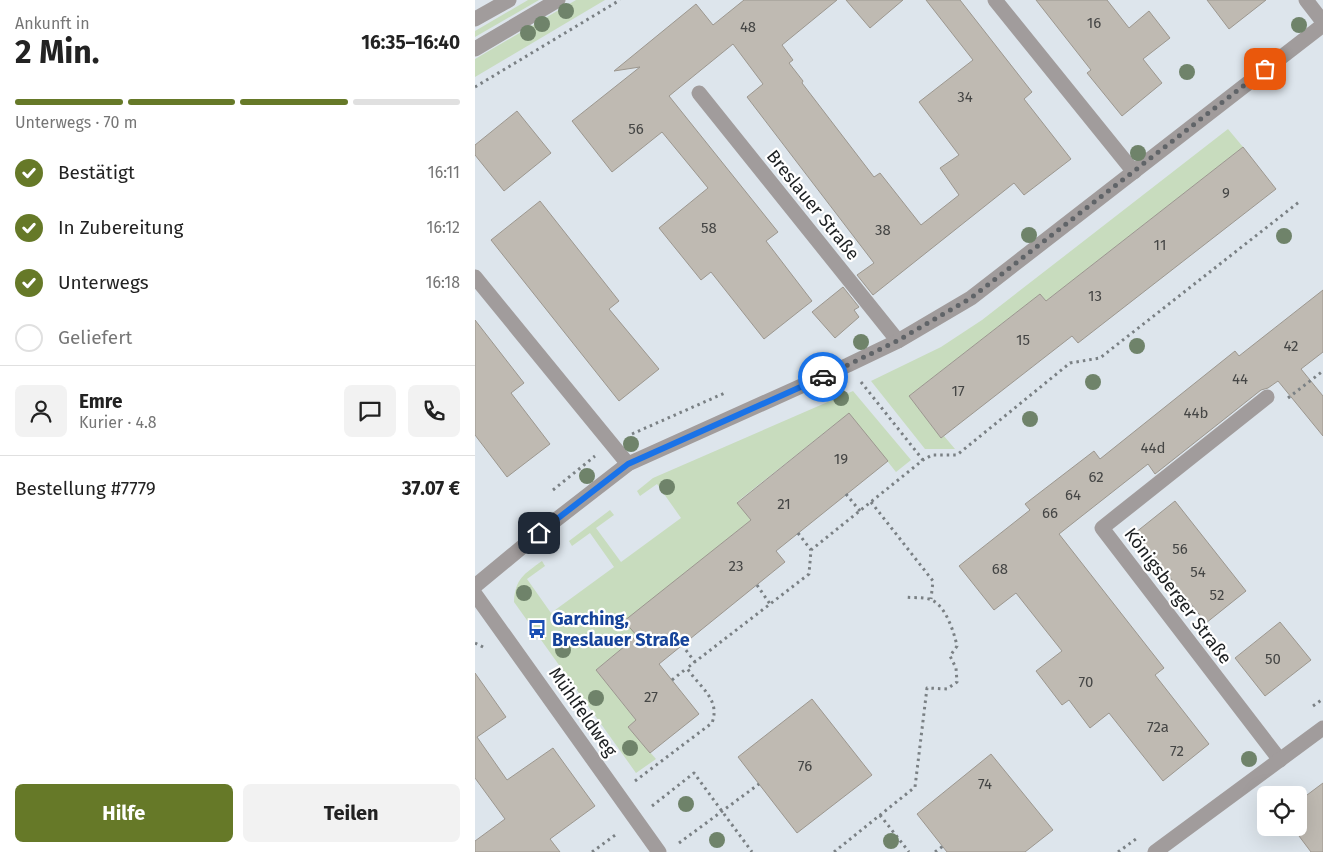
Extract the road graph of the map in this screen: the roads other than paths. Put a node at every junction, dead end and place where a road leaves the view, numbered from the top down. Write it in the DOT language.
graph roads {
  1 [pos="509,0"];
  2 [pos="558,0"];
  3 [pos="995,0"];
  4 [pos="1306,0"];
  5 [pos="475,19"];
  6 [pos="1323,23"];
  7 [pos="475,49"];
  8 [pos="699,93"];
  9 [pos="1134,172"];
  10 [pos="475,277"];
  11 [pos="897,341"];
  12 [pos="1267,397"];
  13 [pos="628,464"];
  14 [pos="475,586"];
  15 [pos="475,594"];
  16 [pos="1323,728"];
  17 [pos="1279,760"];
  18 [pos="665,850"];
  19 [pos="1155,852"];
  1 -- 5 [label="street"];
  2 -- 7 [label="street"];
  3 -- 9 [label="street"];
  4 -- 6 [label="street"];
  6 -- 9 [label="street"];
  8 -- 11 [label="street, Breslauer Straße"];
  9 -- 11 [label="street"];
  10 -- 13 [label="street"];
  11 -- 13 [label="street"];
  12 -- 17 [label="street, Königsberger Straße"];
  13 -- 14 [label="street"];
  15 -- 18 [label="street, Mühlfeldweg"];
  16 -- 17 [label="street"];
  17 -- 19 [label="street"];
}
